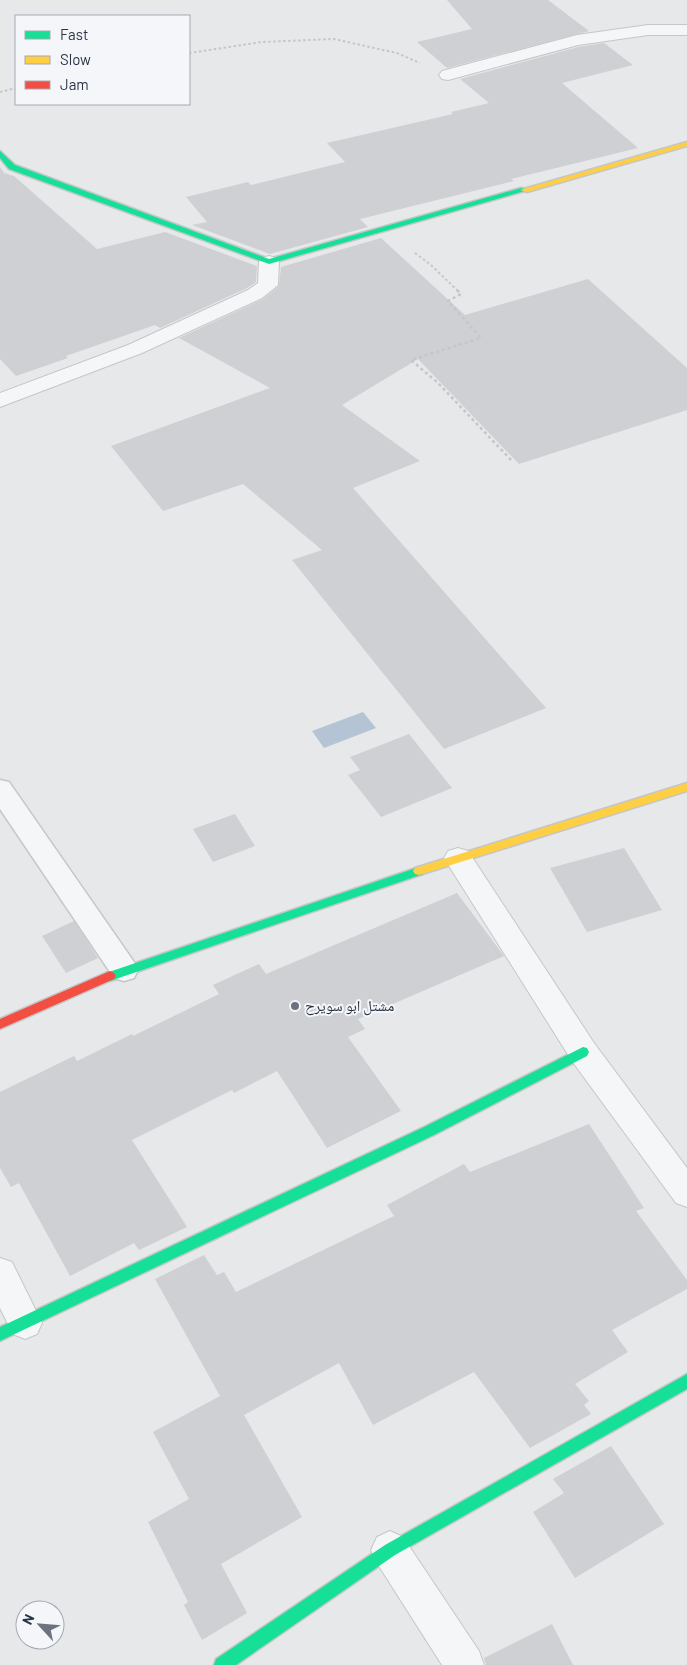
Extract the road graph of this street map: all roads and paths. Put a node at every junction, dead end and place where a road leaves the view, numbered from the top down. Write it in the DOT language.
graph roads {
  1 [pos="687,30"];
  2 [pos="190,52"];
  3 [pos="448,76"];
  4 [pos="15,88"];
  5 [pos="0,92"];
  6 [pos="687,144"];
  7 [pos="0,153"];
  8 [pos="6,168"];
  9 [pos="385,230"];
  10 [pos="269,262"];
  11 [pos="0,401"];
  12 [pos="512,461"];
  13 [pos="687,787"];
  14 [pos="0,789"];
  15 [pos="458,858"];
  16 [pos="124,970"];
  17 [pos="0,1024"];
  18 [pos="584,1052"];
  19 [pos="687,1193"];
  20 [pos="0,1272"];
  21 [pos="13,1328"];
  22 [pos="687,1382"];
  23 [pos="390,1550"];
  24 [pos="222,1665"];
  25 [pos="465,1665"];
  1 -- 3 [label="street"];
  2 -- 3 [label="path"];
  4 -- 5 [label="path"];
  6 -- 9 [label="street"];
  7 -- 8 [label="street"];
  8 -- 10 [label="street"];
  9 -- 10 [label="street"];
  9 -- 12 [label="path"];
  10 -- 11 [label="street"];
  13 -- 15 [label="street"];
  14 -- 16 [label="lane"];
  15 -- 16 [label="street"];
  15 -- 18 [label="street"];
  16 -- 17 [label="street"];
  18 -- 19 [label="street"];
  18 -- 21 [label="street"];
  20 -- 21 [label="street"];
  22 -- 23 [label="street"];
  23 -- 24 [label="street"];
  23 -- 25 [label="street"];
}
